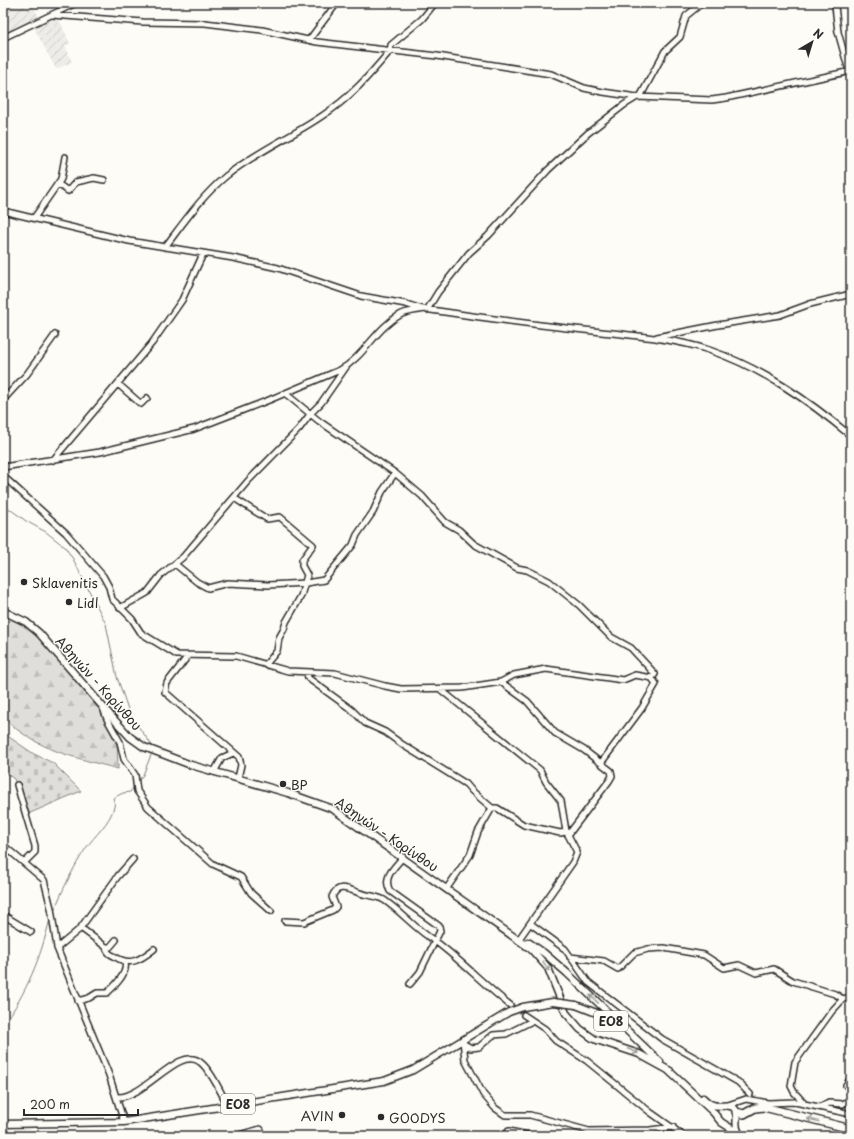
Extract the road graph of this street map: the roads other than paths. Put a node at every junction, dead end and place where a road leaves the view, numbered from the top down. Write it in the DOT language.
graph roads {
  1 [pos="76,3"];
  2 [pos="336,3"];
  3 [pos="435,3"];
  4 [pos="702,3"];
  5 [pos="836,6"];
  6 [pos="52,15"];
  7 [pos="3,38"];
  8 [pos="308,40"];
  9 [pos="390,51"];
  10 [pos="850,71"];
  11 [pos="639,97"];
  12 [pos="65,158"];
  13 [pos="104,180"];
  14 [pos="58,184"];
  15 [pos="5,211"];
  16 [pos="3,217"];
  17 [pos="34,218"];
  18 [pos="165,247"];
  19 [pos="203,254"];
  20 [pos="851,294"];
  21 [pos="425,310"];
  22 [pos="55,335"];
  23 [pos="651,338"];
  24 [pos="347,366"];
  25 [pos="118,384"];
  26 [pos="286,394"];
  27 [pos="147,398"];
  28 [pos="3,400"];
  29 [pos="310,413"];
  30 [pos="851,436"];
  31 [pos="53,460"];
  32 [pos="3,468"];
  33 [pos="395,473"];
  34 [pos="3,476"];
  35 [pos="234,498"];
  36 [pos="175,564"];
  37 [pos="306,583"];
  38 [pos="120,608"];
  39 [pos="3,611"];
  40 [pos="188,656"];
  41 [pos="267,664"];
  42 [pos="307,673"];
  43 [pos="652,678"];
  44 [pos="502,682"];
  45 [pos="439,688"];
  46 [pos="103,708"];
  47 [pos="233,753"];
  48 [pos="601,763"];
  49 [pos="214,772"];
  50 [pos="238,778"];
  51 [pos="17,785"];
  52 [pos="492,808"];
  53 [pos="567,833"];
  54 [pos="3,845"];
  55 [pos="403,857"];
  56 [pos="133,859"];
  57 [pos="24,863"];
  58 [pos="447,888"];
  59 [pos="271,910"];
  60 [pos="3,915"];
  61 [pos="285,921"];
  62 [pos="531,924"];
  63 [pos="79,930"];
  64 [pos="31,932"];
  65 [pos="519,939"];
  66 [pos="116,940"];
  67 [pos="435,941"];
  68 [pos="106,947"];
  69 [pos="57,948"];
  70 [pos="154,949"];
  71 [pos="570,957"];
  72 [pos="125,963"];
  73 [pos="410,984"];
  74 [pos="851,997"];
  75 [pos="843,999"];
  76 [pos="78,1001"];
  77 [pos="510,1005"];
  78 [pos="524,1014"];
  79 [pos="532,1021"];
  80 [pos="463,1042"];
  81 [pos="642,1045"];
  82 [pos="670,1071"];
  83 [pos="851,1078"];
  84 [pos="690,1089"];
  85 [pos="851,1092"];
  86 [pos="750,1094"];
  87 [pos="117,1097"];
  88 [pos="851,1099"];
  89 [pos="740,1100"];
  90 [pos="803,1102"];
  91 [pos="228,1106"];
  92 [pos="725,1106"];
  93 [pos="819,1107"];
  94 [pos="735,1113"];
  95 [pos="851,1114"];
  96 [pos="718,1117"];
  97 [pos="124,1122"];
  98 [pos="3,1124"];
  99 [pos="726,1124"];
  100 [pos="672,1127"];
  101 [pos="851,1129"];
  102 [pos="260,1130"];
  103 [pos="509,1132"];
  104 [pos="741,1135"];
  105 [pos="239,1136"];
  106 [pos="527,1136"];
  107 [pos="684,1136"];
  1 -- 6 [label="street"];
  2 -- 8 [label="street"];
  3 -- 9 [label="street"];
  4 -- 11 [label="street"];
  5 -- 10 [label="street"];
  6 -- 7 [label="street"];
  6 -- 8 [label="street"];
  8 -- 9 [label="street"];
  9 -- 11 [label="street"];
  9 -- 18 [label="street"];
  10 -- 11 [label="street"];
  11 -- 21 [label="street"];
  12 -- 14 [label="street"];
  13 -- 14 [label="street"];
  14 -- 17 [label="street"];
  15 -- 16 [label="street"];
  15 -- 17 [label="street"];
  17 -- 18 [label="street"];
  18 -- 19 [label="street"];
  19 -- 21 [label="street"];
  19 -- 25 [label="street"];
  20 -- 23 [label="street"];
  21 -- 23 [label="street"];
  21 -- 24 [label="street"];
  22 -- 28 [label="street"];
  23 -- 30 [label="street"];
  24 -- 26 [label="street"];
  24 -- 29 [label="street"];
  25 -- 27 [label="street"];
  25 -- 31 [label="street"];
  26 -- 29 [label="street"];
  26 -- 31 [label="street"];
  29 -- 33 [label="street"];
  29 -- 35 [label="street"];
  31 -- 32 [label="street"];
  33 -- 37 [label="street"];
  33 -- 43 [label="street"];
  34 -- 38 [label="street"];
  35 -- 36 [label="street"];
  35 -- 37 [label="street"];
  36 -- 37 [label="street"];
  36 -- 38 [label="street"];
  37 -- 41 [label="street"];
  38 -- 40 [label="street"];
  39 -- 46 [label="main road, Αθηνών - Κορίνθου"];
  40 -- 41 [label="street"];
  40 -- 47 [label="street"];
  41 -- 42 [label="street"];
  42 -- 45 [label="street"];
  42 -- 52 [label="street"];
  43 -- 44 [label="street"];
  43 -- 48 [label="street"];
  44 -- 45 [label="street"];
  44 -- 48 [label="street"];
  45 -- 53 [label="street"];
  46 -- 49 [label="main road, Αθηνών - Κορίνθου"];
  46 -- 59 [label="street"];
  47 -- 49 [label="street"];
  47 -- 50 [label="street"];
  48 -- 53 [label="street"];
  49 -- 50 [label="main road, Αθηνών - Κορίνθου"];
  50 -- 55 [label="main road, Αθηνών - Κορίνθου"];
  51 -- 57 [label="street"];
  52 -- 53 [label="street"];
  52 -- 58 [label="street"];
  53 -- 62 [label="street"];
  54 -- 57 [label="street"];
  55 -- 58 [label="main road, Αθηνών - Κορίνθου"];
  55 -- 67 [label="street"];
  56 -- 63 [label="street"];
  57 -- 69 [label="street"];
  58 -- 65 [label="main road, Αθηνών - Κορίνθου"];
  60 -- 64 [label="street"];
  61 -- 67 [label="street"];
  62 -- 65 [label="street"];
  62 -- 71 [label="street"];
  63 -- 68 [label="street"];
  63 -- 69 [label="street"];
  81 -- 65 [label="main road, Αθηνών - Κορίνθου, one-way"];
  65 -- 82 [label="main road, Αθηνών - Κορίνθου, one-way"];
  66 -- 68 [label="street"];
  67 -- 73 [label="street"];
  67 -- 77 [label="street"];
  68 -- 72 [label="street"];
  69 -- 76 [label="street"];
  70 -- 72 [label="street"];
  71 -- 75 [label="street"];
  71 -- 86 [label="street"];
  72 -- 76 [label="street"];
  74 -- 75 [label="street"];
  75 -- 90 [label="street"];
  76 -- 87 [label="street"];
  78 -- 79 [label="street"];
  79 -- 80 [label="street"];
  79 -- 100 [label="street"];
  80 -- 81 [label="main road, ΕΟ8, bridge"];
  80 -- 91 [label="main road, ΕΟ8"];
  80 -- 100 [label="street"];
  81 -- 82 [label="main road, ΕΟ8"];
  82 -- 84 [label="main road, ΕΟ8"];
  83 -- 85 [label="street"];
  84 -- 92 [label="main road, ΕΟ8"];
  84 -- 96 [label="main road, ΕΟ8"];
  87 -- 91 [label="street"];
  87 -- 97 [label="street"];
  88 -- 93 [label="street"];
  89 -- 90 [label="street"];
  89 -- 92 [label="street"];
  89 -- 94 [label="street"];
  90 -- 93 [label="street"];
  91 -- 97 [label="main road, ΕΟ8"];
  92 -- 94 [label="main road, ΕΟ8"];
  92 -- 96 [label="main road"];
  93 -- 95 [label="street"];
  94 -- 99 [label="main road"];
  101 -- 94 [label="highway, one-way"];
  94 -- 104 [label="main road, ΕΟ8"];
  96 -- 99 [label="main road, ΕΟ8"];
  97 -- 98 [label="main road, ΕΟ8"];
  99 -- 104 [label="main road, ΕΟ8"];
  100 -- 107 [label="street"];
  102 -- 105 [label="highway"];
  103 -- 106 [label="highway"];
}
